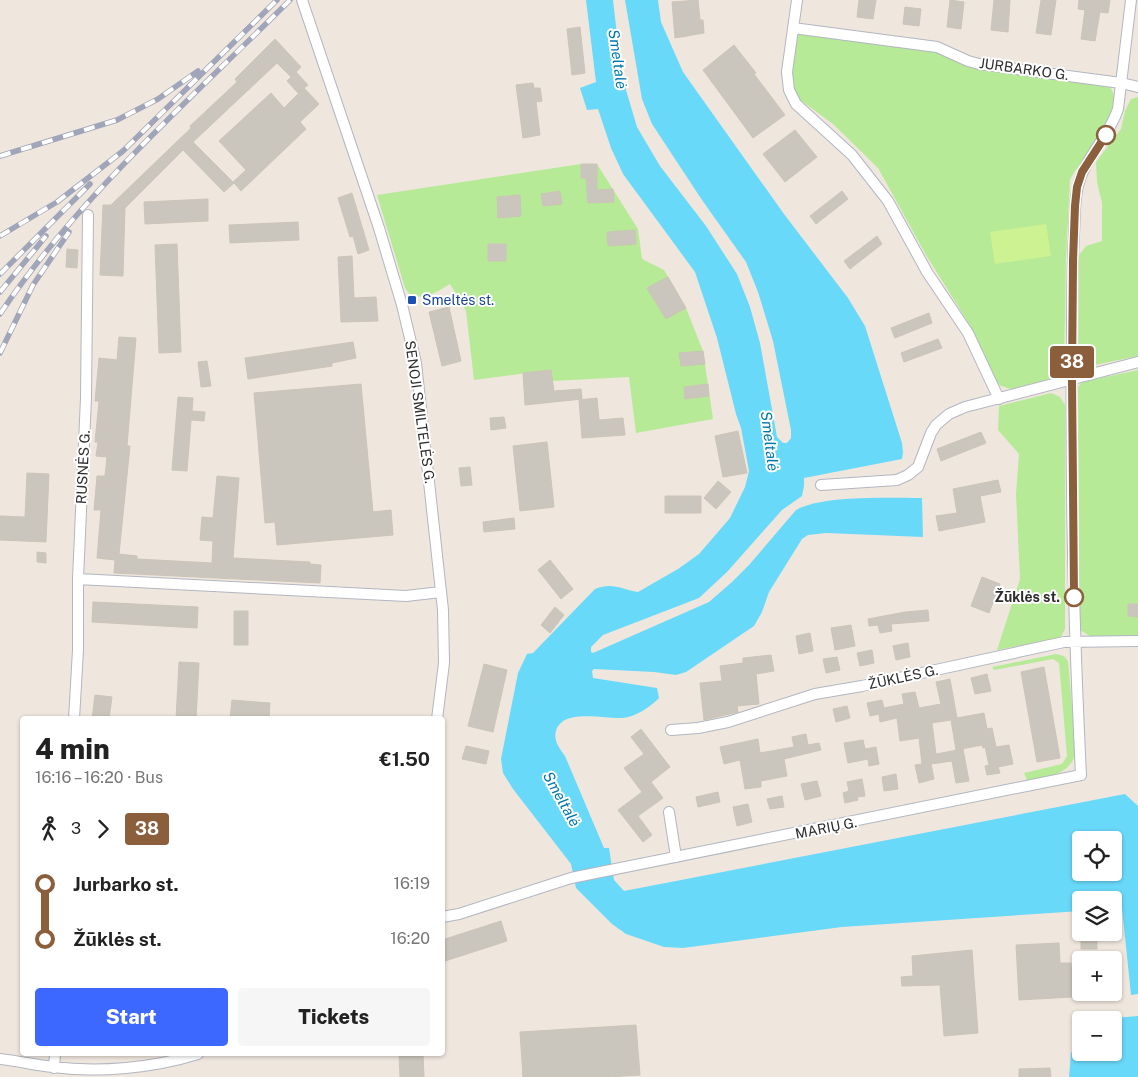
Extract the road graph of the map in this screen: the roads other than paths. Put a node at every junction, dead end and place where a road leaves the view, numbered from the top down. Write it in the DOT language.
graph roads {
  1 [pos="302,0"];
  2 [pos="796,0"];
  3 [pos="1131,0"];
  4 [pos="793,28"];
  5 [pos="1121,83"];
  6 [pos="1138,87"];
  7 [pos="88,214"];
  8 [pos="1138,362"];
  9 [pos="1072,379"];
  10 [pos="999,399"];
  11 [pos="821,485"];
  12 [pos="78,579"];
  13 [pos="441,592"];
  14 [pos="1138,641"];
  15 [pos="1074,642"];
  16 [pos="74,716"];
  17 [pos="437,716"];
  18 [pos="671,730"];
  19 [pos="668,812"];
  20 [pos="676,857"];
  21 [pos="445,916"];
  22 [pos="55,1056"];
  23 [pos="190,1056"];
  24 [pos="0,1058"];
  25 [pos="54,1068"];
  1 -- 13 [label="street, SENOJI SMILTELĖS G."];
  2 -- 4 [label="street"];
  3 -- 5 [label="street"];
  4 -- 5 [label="street, JURBARKO G."];
  4 -- 10 [label="street"];
  5 -- 6 [label="street, JURBARKO G."];
  5 -- 9 [label="street"];
  7 -- 12 [label="street, RUSNĖS G."];
  8 -- 9 [label="street"];
  9 -- 10 [label="street"];
  9 -- 15 [label="street"];
  10 -- 11 [label="street"];
  12 -- 13 [label="street"];
  12 -- 16 [label="street, RUSNĖS G."];
  13 -- 17 [label="street, SENOJI SMILTELĖS G."];
  14 -- 15 [label="street, ŽŪKLĖS G."];
  15 -- 18 [label="street, ŽŪKLĖS G."];
  15 -- 20 [label="street, MARIŲ G."];
  19 -- 20 [label="street"];
  20 -- 21 [label="street, MARIŲ G."];
  22 -- 25 [label="street"];
  23 -- 25 [label="street"];
  24 -- 25 [label="street"];
}
